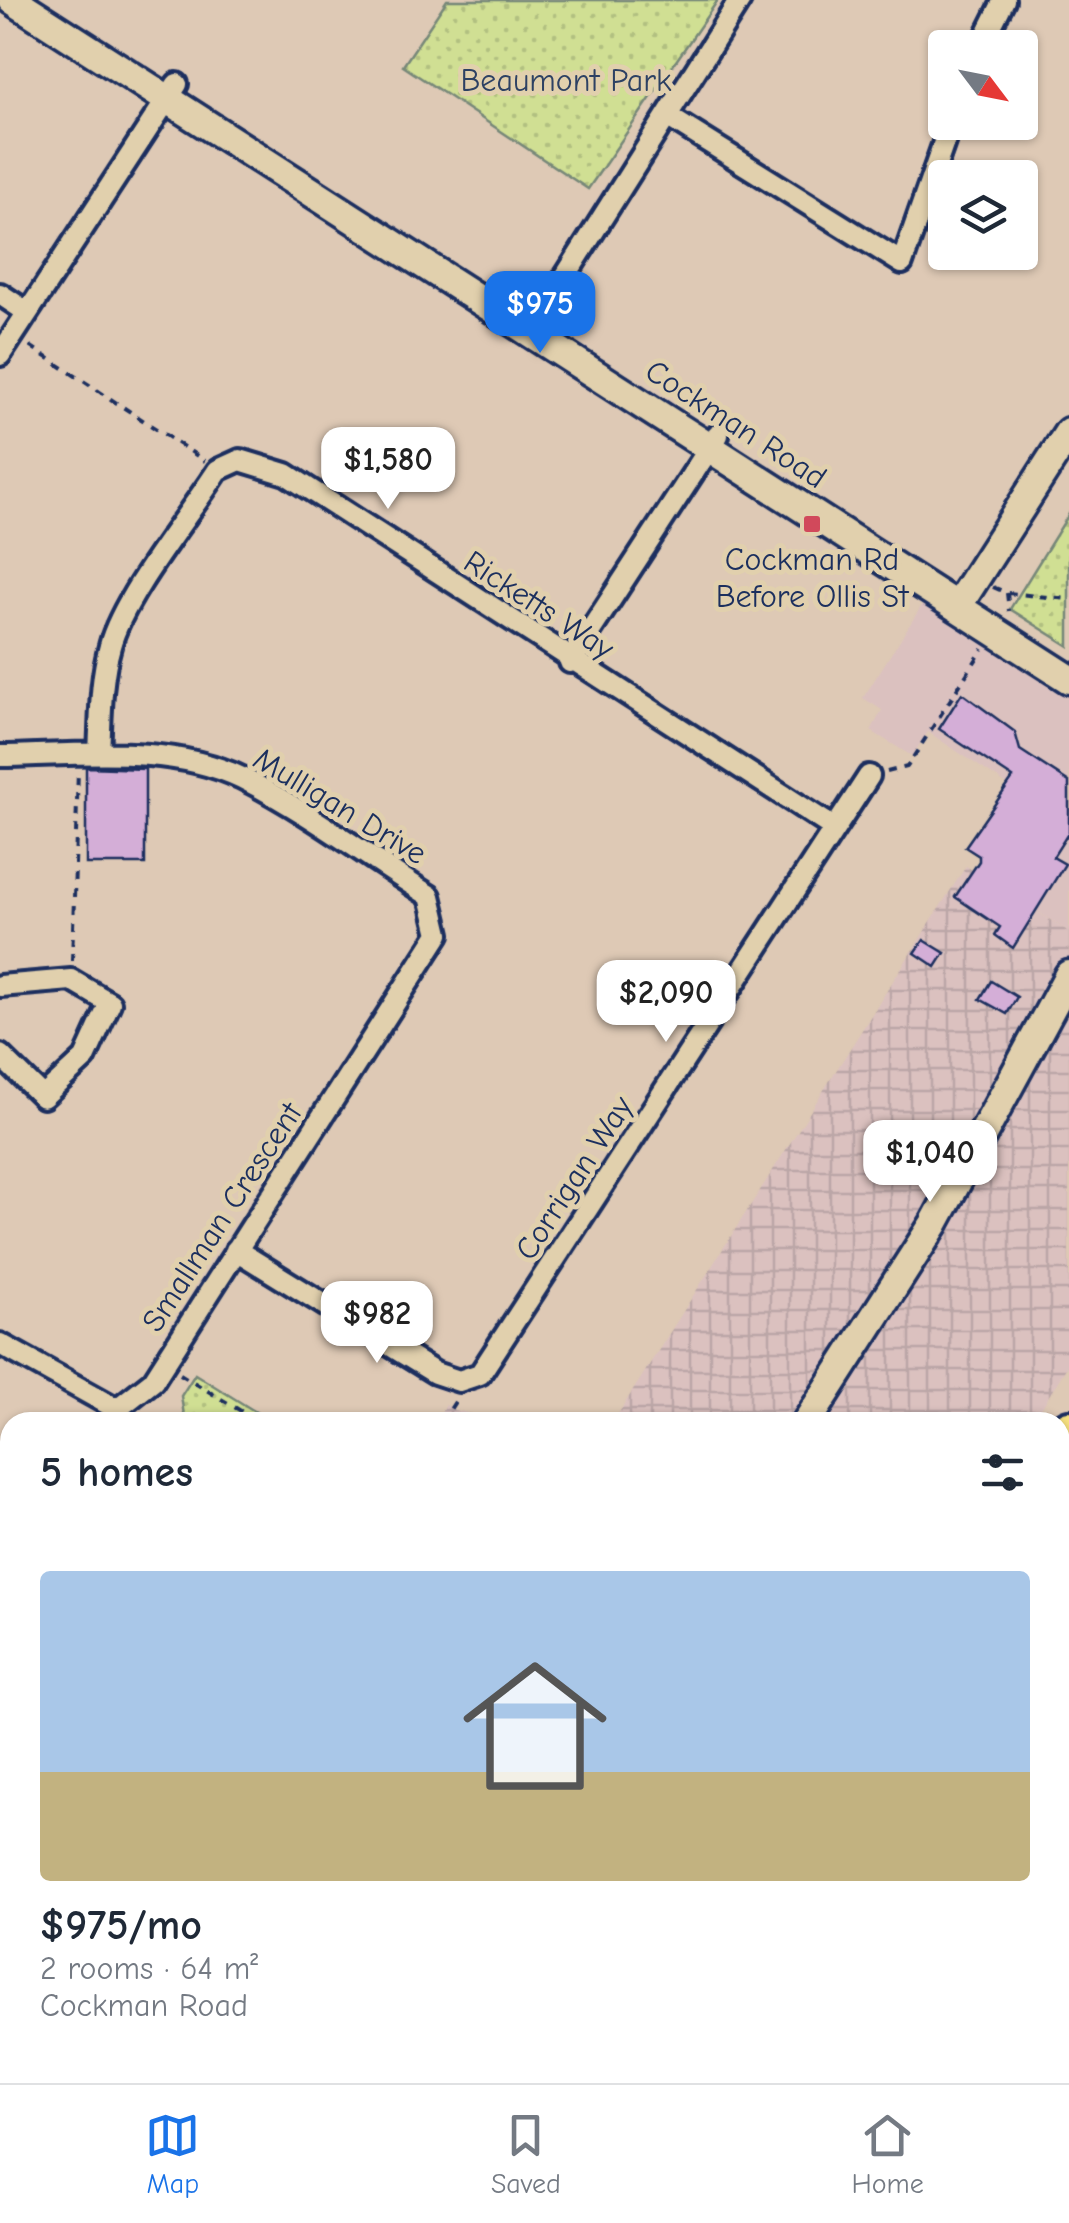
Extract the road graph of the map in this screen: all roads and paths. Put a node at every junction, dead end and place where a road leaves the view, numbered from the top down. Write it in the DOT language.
graph roads {
  1 [pos="13,0"];
  2 [pos="44,0"];
  3 [pos="740,0"];
  4 [pos="1004,0"];
  5 [pos="989,30"];
  6 [pos="173,91"];
  7 [pos="666,116"];
  8 [pos="944,140"];
  9 [pos="0,294"];
  10 [pos="27,312"];
  11 [pos="534,327"];
  12 [pos="13,335"];
  13 [pos="0,355"];
  14 [pos="1069,432"];
  15 [pos="713,442"];
  16 [pos="1069,458"];
  17 [pos="218,470"];
  18 [pos="1069,599"];
  19 [pos="984,602"];
  20 [pos="986,644"];
  21 [pos="1069,660"];
  22 [pos="570,662"];
  23 [pos="1069,679"];
  24 [pos="89,752"];
  25 [pos="0,756"];
  26 [pos="869,776"];
  27 [pos="834,828"];
  28 [pos="439,934"];
  29 [pos="1069,975"];
  30 [pos="71,980"];
  31 [pos="0,986"];
  32 [pos="1069,1008"];
  33 [pos="0,1056"];
  34 [pos="236,1250"];
  35 [pos="0,1344"];
  36 [pos="164,1363"];
  37 [pos="243,1412"];
  38 [pos="813,1412"];
  39 [pos="833,1412"];
  1 -- 6 [label="main road, Cockman Road"];
  2 -- 6 [label="main road, Cockman Road"];
  3 -- 7 [label="street"];
  4 -- 5 [label="street"];
  6 -- 10 [label="street"];
  6 -- 11 [label="main road, Cockman Road"];
  7 -- 8 [label="street"];
  7 -- 11 [label="street"];
  9 -- 10 [label="street"];
  10 -- 12 [label="street"];
  11 -- 15 [label="main road, Cockman Road"];
  12 -- 13 [label="street"];
  12 -- 17 [label="path"];
  14 -- 19 [label="main road"];
  15 -- 19 [label="main road, Cockman Road"];
  15 -- 22 [label="street"];
  16 -- 19 [label="main road"];
  17 -- 22 [label="street, Ricketts Way"];
  17 -- 24 [label="street"];
  18 -- 19 [label="path"];
  19 -- 21 [label="main road, Cockman Road"];
  19 -- 23 [label="main road, Cockman Road"];
  20 -- 26 [label="path"];
  22 -- 27 [label="street, Ricketts Way"];
  24 -- 25 [label="street, Mulligan Drive"];
  24 -- 28 [label="street, Mulligan Drive"];
  24 -- 30 [label="path"];
  26 -- 27 [label="street, Corrigan Way"];
  27 -- 34 [label="street, Corrigan Way"];
  28 -- 34 [label="street, Smallman Crescent"];
  29 -- 38 [label="main road"];
  30 -- 31 [label="street"];
  30 -- 33 [label="street"];
  32 -- 39 [label="main road"];
  34 -- 36 [label="street, Smallman Crescent"];
  35 -- 36 [label="street, Smallman Crescent"];
  36 -- 37 [label="path"];
}
